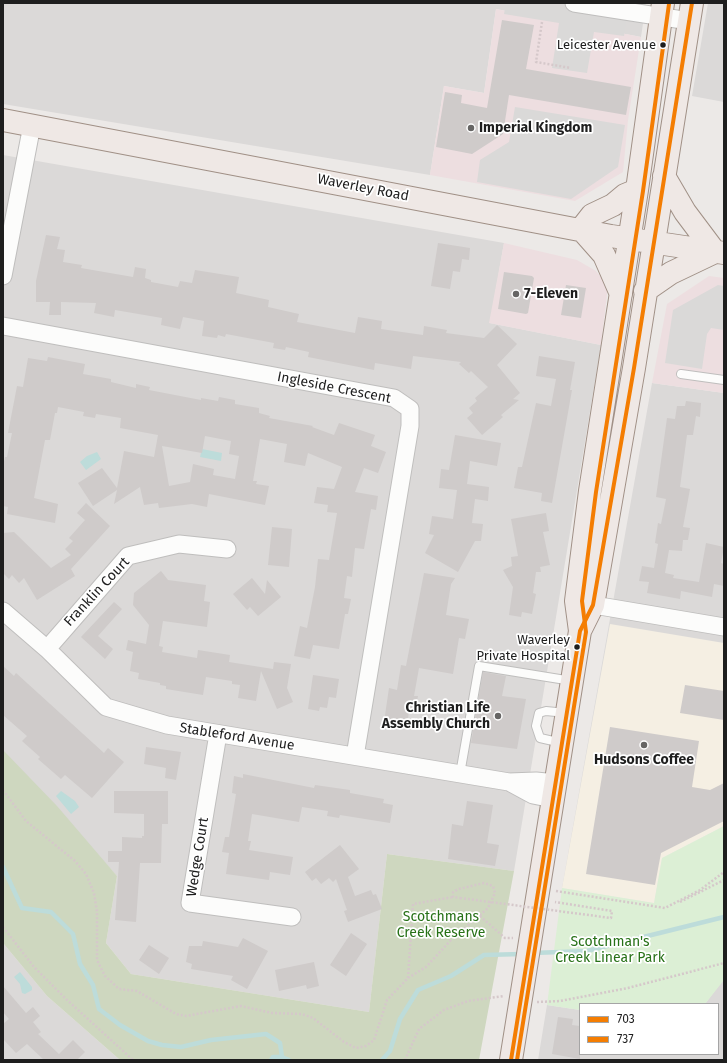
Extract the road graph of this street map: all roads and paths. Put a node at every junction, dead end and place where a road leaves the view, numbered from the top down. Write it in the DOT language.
graph roads {
  1 [pos="574,3"];
  2 [pos="662,11"];
  3 [pos="691,12"];
  4 [pos="542,22"];
  5 [pos="571,68"];
  6 [pos="3,120"];
  7 [pos="32,125"];
  8 [pos="664,176"];
  9 [pos="637,190"];
  10 [pos="581,229"];
  11 [pos="629,239"];
  12 [pos="653,243"];
  13 [pos="720,252"];
  14 [pos="3,276"];
  15 [pos="645,291"];
  16 [pos="621,294"];
  17 [pos="3,326"];
  18 [pos="610,364"];
  19 [pos="634,368"];
  20 [pos="682,374"];
  21 [pos="724,380"];
  22 [pos="594,536"];
  23 [pos="227,549"];
  24 [pos="584,603"];
  25 [pos="3,611"];
  26 [pos="724,627"];
  27 [pos="47,649"];
  28 [pos="573,681"];
  29 [pos="568,713"];
  30 [pos="218,734"];
  31 [pos="562,743"];
  32 [pos="355,756"];
  33 [pos="460,774"];
  34 [pos="3,790"];
  35 [pos="555,791"];
  36 [pos="724,872"];
  37 [pos="724,880"];
  38 [pos="453,897"];
  39 [pos="665,908"];
  40 [pos="480,916"];
  41 [pos="292,917"];
  42 [pos="3,927"];
  43 [pos="530,949"];
  44 [pos="724,963"];
  45 [pos="408,978"];
  46 [pos="522,998"];
  47 [pos="133,1060"];
  48 [pos="405,1060"];
  49 [pos="511,1060"];
  1 -- 2 [label="street"];
  2 -- 3 [label="street"];
  2 -- 9 [label="main road"];
  3 -- 8 [label="main road"];
  4 -- 5 [label="path"];
  6 -- 7 [label="main road, Waverley Road"];
  7 -- 10 [label="main road, Waverley Road"];
  7 -- 14 [label="street"];
  8 -- 12 [label="main road"];
  8 -- 13 [label="main road"];
  9 -- 10 [label="main road"];
  9 -- 11 [label="main road"];
  10 -- 11 [label="main road, Waverley Road"];
  10 -- 16 [label="main road"];
  11 -- 12 [label="main road, Waverley Road"];
  11 -- 16 [label="main road"];
  12 -- 13 [label="main road, Waverley Road"];
  12 -- 15 [label="main road"];
  13 -- 15 [label="main road"];
  15 -- 19 [label="main road"];
  16 -- 18 [label="main road"];
  17 -- 32 [label="street, Ingleside Crescent"];
  18 -- 19 [label="main road"];
  18 -- 22 [label="main road"];
  19 -- 22 [label="main road"];
  20 -- 21 [label="lane"];
  22 -- 24 [label="main road"];
  23 -- 27 [label="street, Franklin Court"];
  24 -- 26 [label="street"];
  24 -- 28 [label="main road"];
  25 -- 27 [label="street, Stableford Avenue"];
  27 -- 30 [label="street, Stableford Avenue"];
  28 -- 29 [label="main road"];
  28 -- 33 [label="lane"];
  29 -- 31 [label="main road"];
  29 -- 31 [label="lane"];
  30 -- 32 [label="street, Stableford Avenue"];
  30 -- 41 [label="street, Wedge Court"];
  31 -- 35 [label="main road"];
  32 -- 33 [label="street, Stableford Avenue"];
  33 -- 35 [label="street, Stableford Avenue"];
  34 -- 45 [label="path"];
  35 -- 43 [label="main road"];
  36 -- 39 [label="path"];
  37 -- 39 [label="path"];
  38 -- 39 [label="path, bridge"];
  38 -- 40 [label="path"];
  38 -- 45 [label="path"];
  40 -- 43 [label="path"];
  40 -- 45 [label="path"];
  42 -- 47 [label="path"];
  43 -- 46 [label="main road"];
  44 -- 46 [label="path"];
  46 -- 48 [label="path"];
  46 -- 49 [label="main road"];
}
